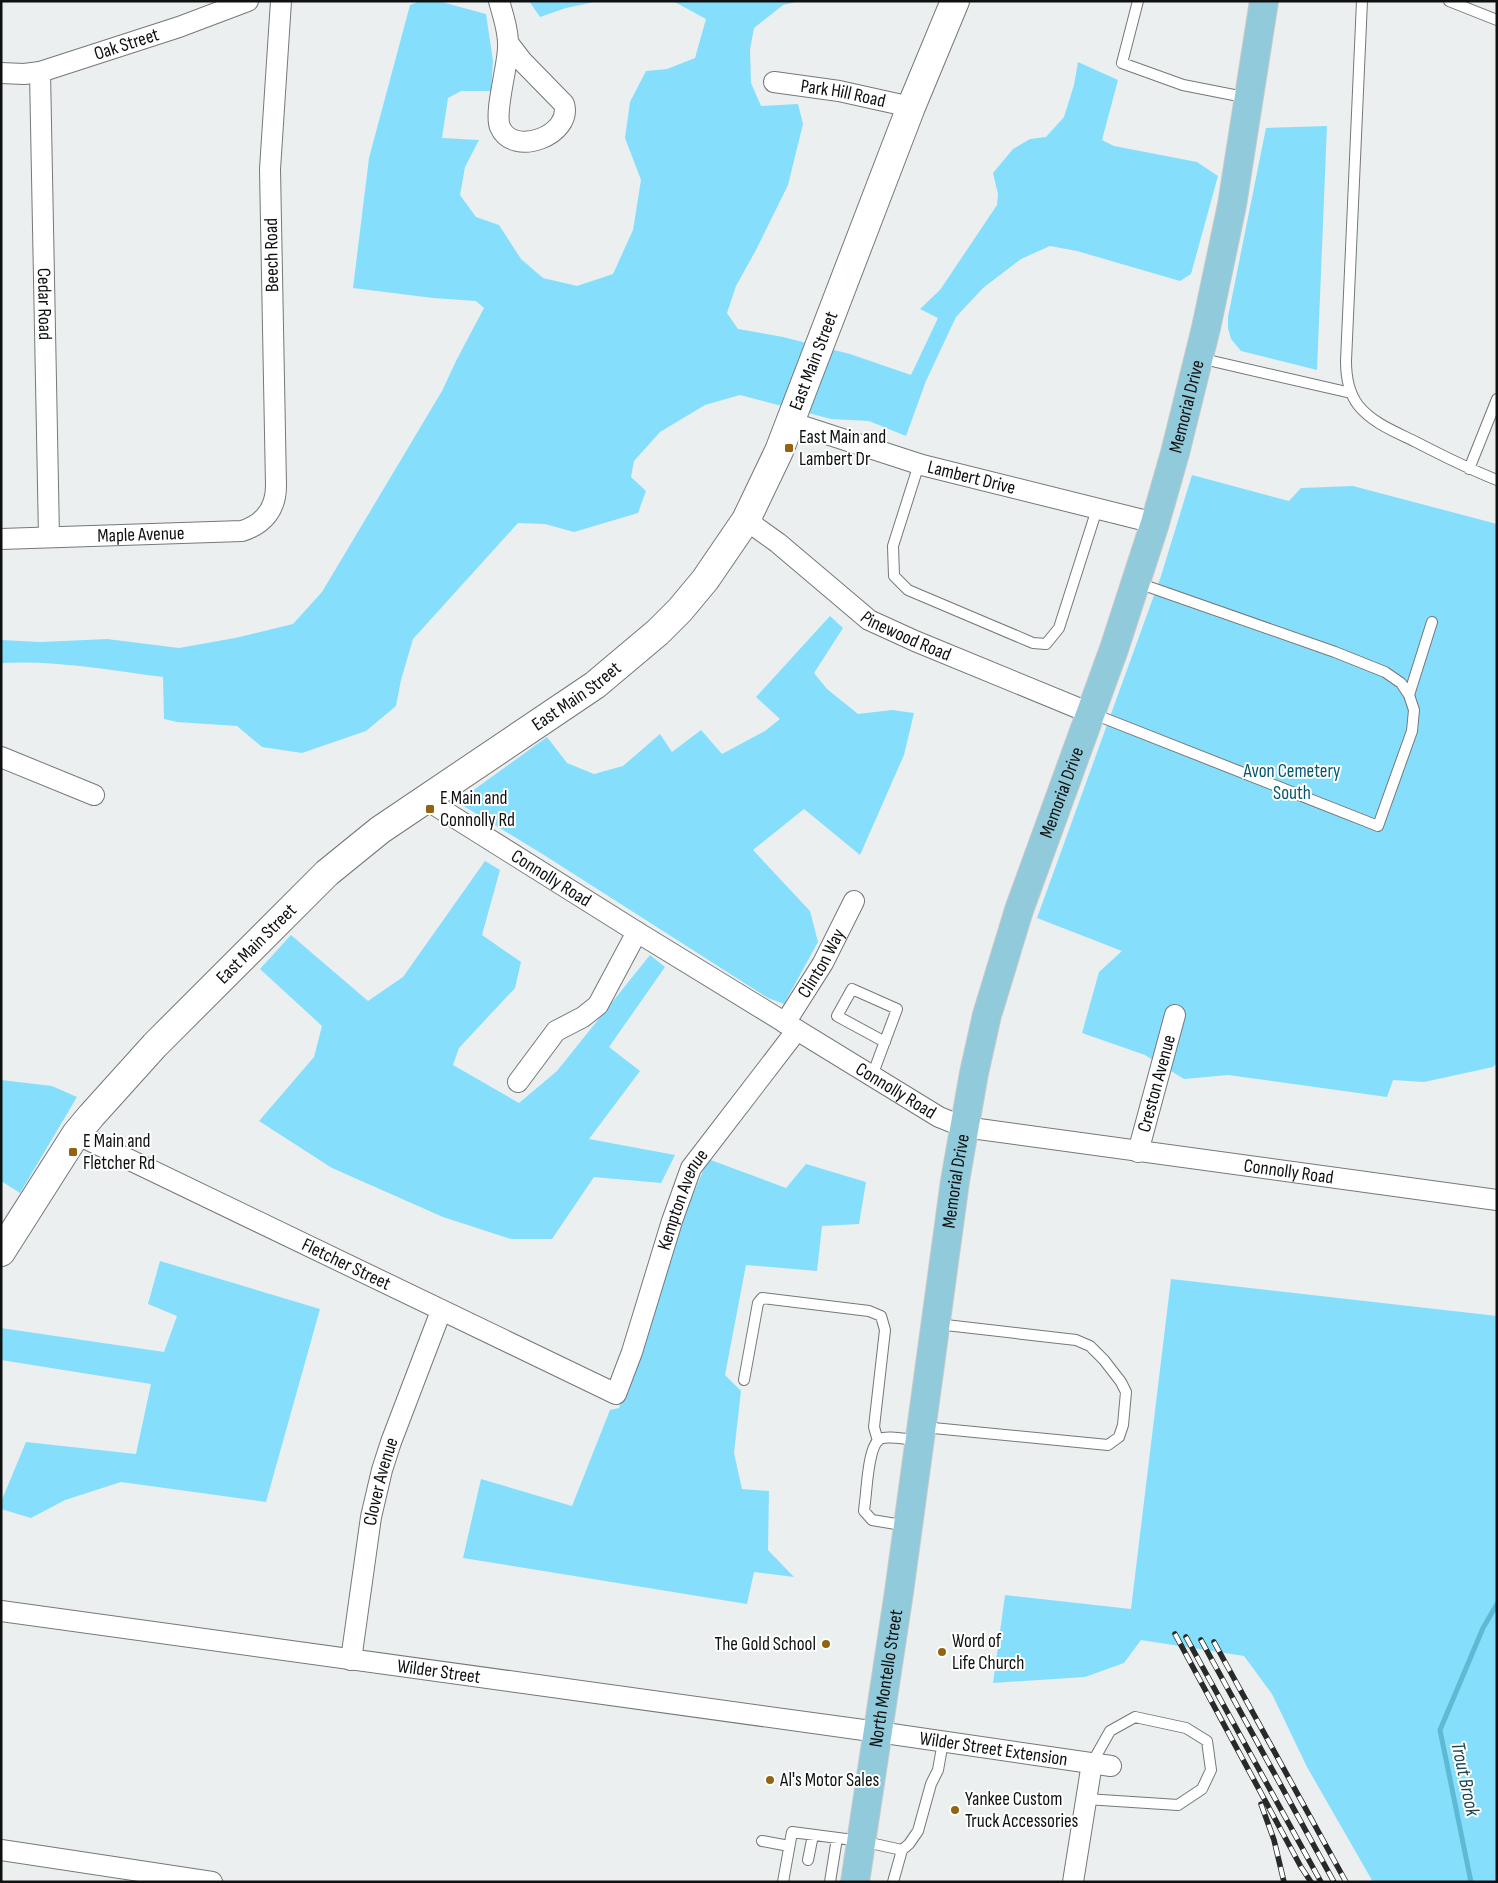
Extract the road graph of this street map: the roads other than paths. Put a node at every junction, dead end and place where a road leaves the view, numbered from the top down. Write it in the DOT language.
graph roads {
  1 [pos="248,1"];
  2 [pos="281,1"];
  3 [pos="500,1"];
  4 [pos="955,1"];
  5 [pos="1138,1"];
  6 [pos="1264,1"];
  7 [pos="1362,1"];
  8 [pos="1449,1"];
  9 [pos="1497,20"];
  10 [pos="508,44"];
  11 [pos="40,72"];
  12 [pos="1,73"];
  13 [pos="774,82"];
  14 [pos="1250,98"];
  15 [pos="911,107"];
  16 [pos="1199,358"];
  17 [pos="1351,393"];
  18 [pos="1497,399"];
  19 [pos="790,422"];
  20 [pos="919,464"];
  21 [pos="1469,469"];
  22 [pos="1497,480"];
  23 [pos="273,508"];
  24 [pos="1097,509"];
  25 [pos="746,520"];
  26 [pos="1155,523"];
  27 [pos="49,537"];
  28 [pos="1,539"];
  29 [pos="1136,583"];
  30 [pos="1432,622"];
  31 [pos="1409,695"];
  32 [pos="1090,713"];
  33 [pos="1,757"];
  34 [pos="94,795"];
  35 [pos="425,799"];
  36 [pos="854,902"];
  37 [pos="637,932"];
  38 [pos="1176,1015"];
  39 [pos="791,1026"];
  40 [pos="885,1042"];
  41 [pos="872,1076"];
  42 [pos="518,1082"];
  43 [pos="964,1127"];
  44 [pos="76,1134"];
  45 [pos="1138,1152"];
  46 [pos="1497,1200"];
  47 [pos="1,1252"];
  48 [pos="441,1311"];
  49 [pos="936,1324"];
  50 [pos="744,1380"];
  51 [pos="616,1394"];
  52 [pos="921,1434"];
  53 [pos="878,1441"];
  54 [pos="908,1526"];
  55 [pos="899,1592"];
  56 [pos="1,1611"];
  57 [pos="350,1660"];
  58 [pos="878,1732"];
  59 [pos="943,1742"];
  60 [pos="1101,1765"];
  61 [pos="1086,1799"];
  62 [pos="813,1835"];
  63 [pos="849,1840"];
  64 [pos="762,1841"];
  65 [pos="789,1846"];
  66 [pos="1,1850"];
  67 [pos="902,1850"];
  68 [pos="808,1860"];
  69 [pos="205,1881"];
  70 [pos="783,1882"];
  71 [pos="830,1882"];
  72 [pos="855,1882"];
  73 [pos="893,1882"];
  74 [pos="1073,1882"];
  1 -- 11 [label="street, Oak Street"];
  2 -- 23 [label="street, Beech Road"];
  3 -- 10 [label="street"];
  4 -- 15 [label="main road, East Main Street"];
  5 -- 14 [label="lane"];
  6 -- 14 [label="main road, Memorial Drive"];
  7 -- 17 [label="lane"];
  8 -- 9 [label="lane"];
  10 -- 10 [label="street"];
  11 -- 12 [label="street, Oak Street"];
  11 -- 27 [label="street, Cedar Road"];
  13 -- 15 [label="street, Park Hill Road"];
  14 -- 16 [label="main road, Memorial Drive"];
  15 -- 19 [label="main road, East Main Street"];
  16 -- 17 [label="lane"];
  16 -- 26 [label="main road, Memorial Drive"];
  17 -- 21 [label="lane"];
  18 -- 21 [label="lane"];
  19 -- 20 [label="street, Lambert Drive"];
  19 -- 25 [label="main road, East Main Street"];
  20 -- 24 [label="street, Lambert Drive"];
  20 -- 24 [label="lane"];
  21 -- 22 [label="lane"];
  23 -- 27 [label="street, Maple Avenue"];
  24 -- 26 [label="street, Lambert Drive"];
  25 -- 32 [label="street, Pinewood Road"];
  25 -- 35 [label="main road, East Main Street"];
  26 -- 29 [label="main road, Memorial Drive"];
  27 -- 28 [label="street, Maple Avenue"];
  29 -- 31 [label="lane"];
  29 -- 32 [label="main road, Memorial Drive"];
  30 -- 31 [label="lane"];
  31 -- 32 [label="lane"];
  32 -- 43 [label="main road, Memorial Drive"];
  33 -- 34 [label="street"];
  35 -- 37 [label="street, Connolly Road"];
  35 -- 44 [label="main road, East Main Street"];
  36 -- 39 [label="street, Clinton Way"];
  37 -- 39 [label="street, Connolly Road"];
  37 -- 42 [label="street"];
  38 -- 45 [label="street, Creston Avenue"];
  39 -- 41 [label="street, Connolly Road"];
  39 -- 51 [label="street, Kempton Avenue"];
  40 -- 40 [label="lane"];
  40 -- 41 [label="lane"];
  41 -- 43 [label="street, Connolly Road"];
  43 -- 45 [label="street, Connolly Road"];
  43 -- 49 [label="main road, Memorial Drive"];
  44 -- 47 [label="main road, East Main Street"];
  44 -- 48 [label="street, Fletcher Street"];
  45 -- 46 [label="street, Connolly Road"];
  48 -- 51 [label="street, Fletcher Street"];
  48 -- 57 [label="street, Clover Avenue"];
  49 -- 52 [label="main road, Memorial Drive"];
  49 -- 52 [label="lane"];
  50 -- 53 [label="lane"];
  52 -- 53 [label="lane"];
  52 -- 54 [label="main road, Memorial Drive"];
  53 -- 54 [label="lane"];
  54 -- 55 [label="main road, Memorial Drive"];
  55 -- 58 [label="main road, North Montello Street"];
  56 -- 57 [label="street, Wilder Street"];
  57 -- 58 [label="street, Wilder Street"];
  58 -- 59 [label="street, Wilder Street Extension"];
  58 -- 63 [label="main road, North Montello Street"];
  59 -- 60 [label="street, Wilder Street Extension"];
  59 -- 67 [label="lane"];
  60 -- 61 [label="street"];
  60 -- 61 [label="lane"];
  61 -- 74 [label="street"];
  62 -- 63 [label="lane"];
  62 -- 65 [label="lane"];
  62 -- 68 [label="lane"];
  63 -- 67 [label="lane"];
  63 -- 71 [label="lane"];
  63 -- 72 [label="main road, North Montello Street"];
  64 -- 65 [label="lane"];
  65 -- 70 [label="lane"];
  66 -- 69 [label="street"];
  67 -- 73 [label="lane"];
}
